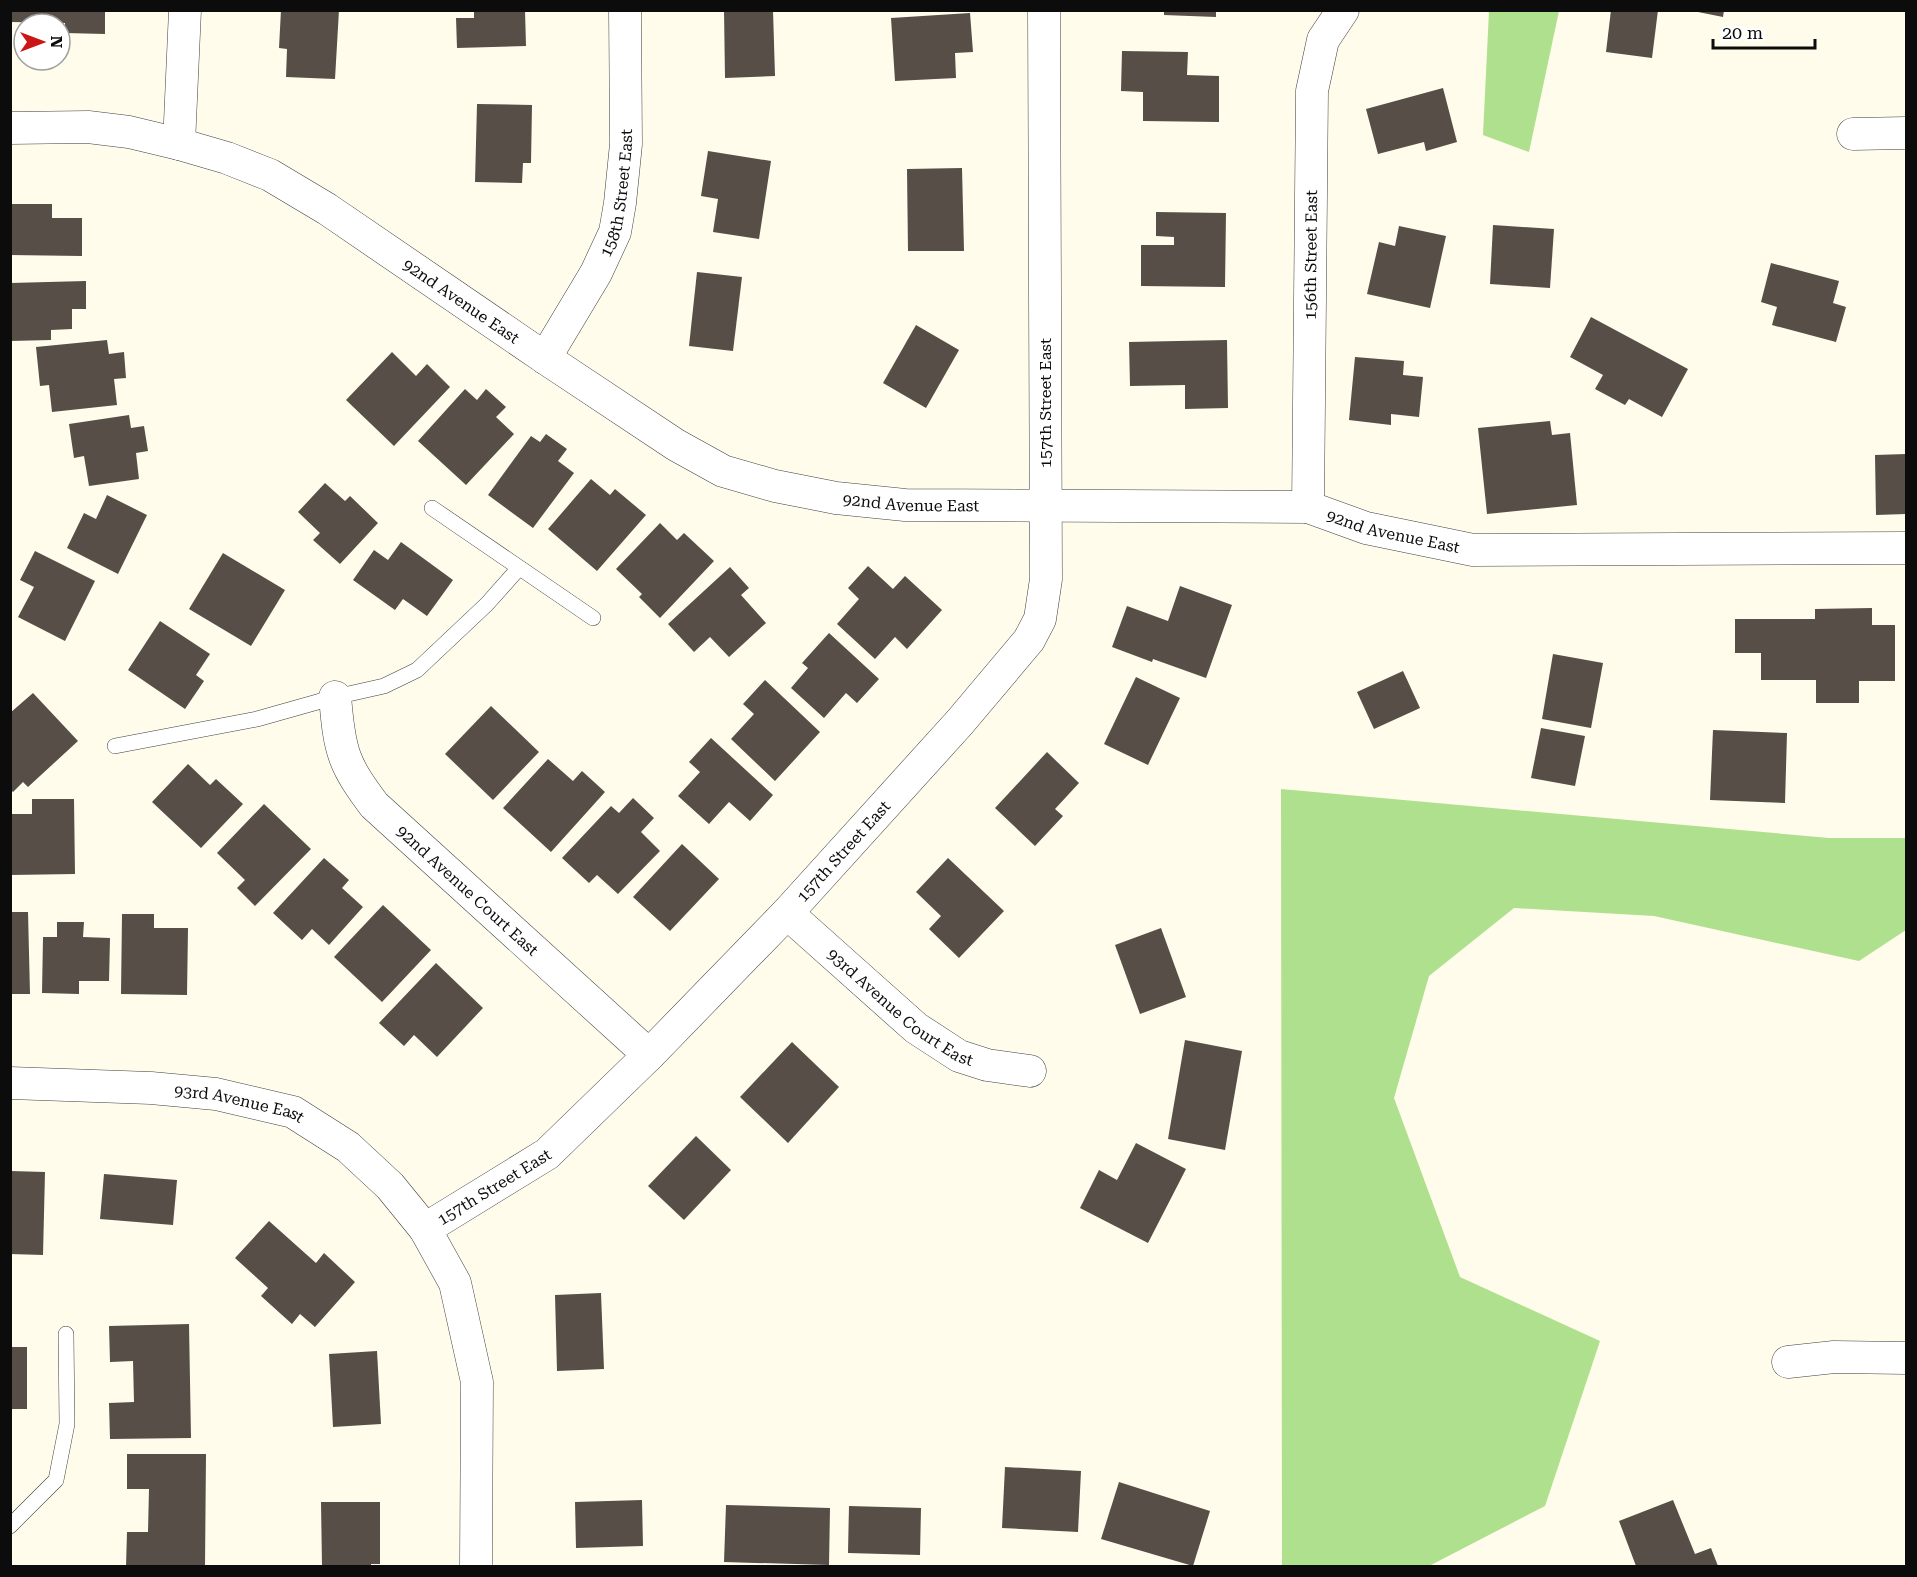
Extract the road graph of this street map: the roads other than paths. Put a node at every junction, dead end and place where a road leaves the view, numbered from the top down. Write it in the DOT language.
graph roads {
  1 [pos="185,10"];
  2 [pos="625,10"];
  3 [pos="1044,10"];
  4 [pos="1343,10"];
  5 [pos="10,128"];
  6 [pos="1906,133"];
  7 [pos="1853,134"];
  8 [pos="179,144"];
  9 [pos="545,358"];
  10 [pos="1045,505"];
  11 [pos="1308,507"];
  12 [pos="432,508"];
  13 [pos="1906,548"];
  14 [pos="519,568"];
  15 [pos="593,618"];
  16 [pos="335,697"];
  17 [pos="115,747"];
  18 [pos="787,913"];
  19 [pos="649,1055"];
  20 [pos="1030,1071"];
  21 [pos="10,1083"];
  22 [pos="425,1229"];
  23 [pos="66,1334"];
  24 [pos="1906,1358"];
  25 [pos="1788,1362"];
  26 [pos="10,1526"];
  27 [pos="476,1566"];
  1 -- 8 [label="street"];
  2 -- 9 [label="street, 158th Street East"];
  3 -- 10 [label="street, 157th Street East"];
  4 -- 11 [label="street, 156th Street East"];
  5 -- 8 [label="street, 92nd Avenue East"];
  6 -- 7 [label="street"];
  8 -- 9 [label="street, 92nd Avenue East"];
  9 -- 10 [label="street, 92nd Avenue East"];
  10 -- 11 [label="street, 92nd Avenue East"];
  10 -- 18 [label="street, 157th Street East"];
  11 -- 13 [label="street, 92nd Avenue East"];
  12 -- 14 [label="lane"];
  14 -- 15 [label="lane"];
  14 -- 16 [label="lane"];
  16 -- 17 [label="lane"];
  16 -- 19 [label="street, 92nd Avenue Court East"];
  18 -- 19 [label="street, 157th Street East"];
  18 -- 20 [label="street, 93rd Avenue Court East"];
  19 -- 22 [label="street, 157th Street East"];
  21 -- 22 [label="street, 93rd Avenue East"];
  22 -- 27 [label="street, 157th Street East"];
  23 -- 26 [label="lane"];
  24 -- 25 [label="street"];
}
